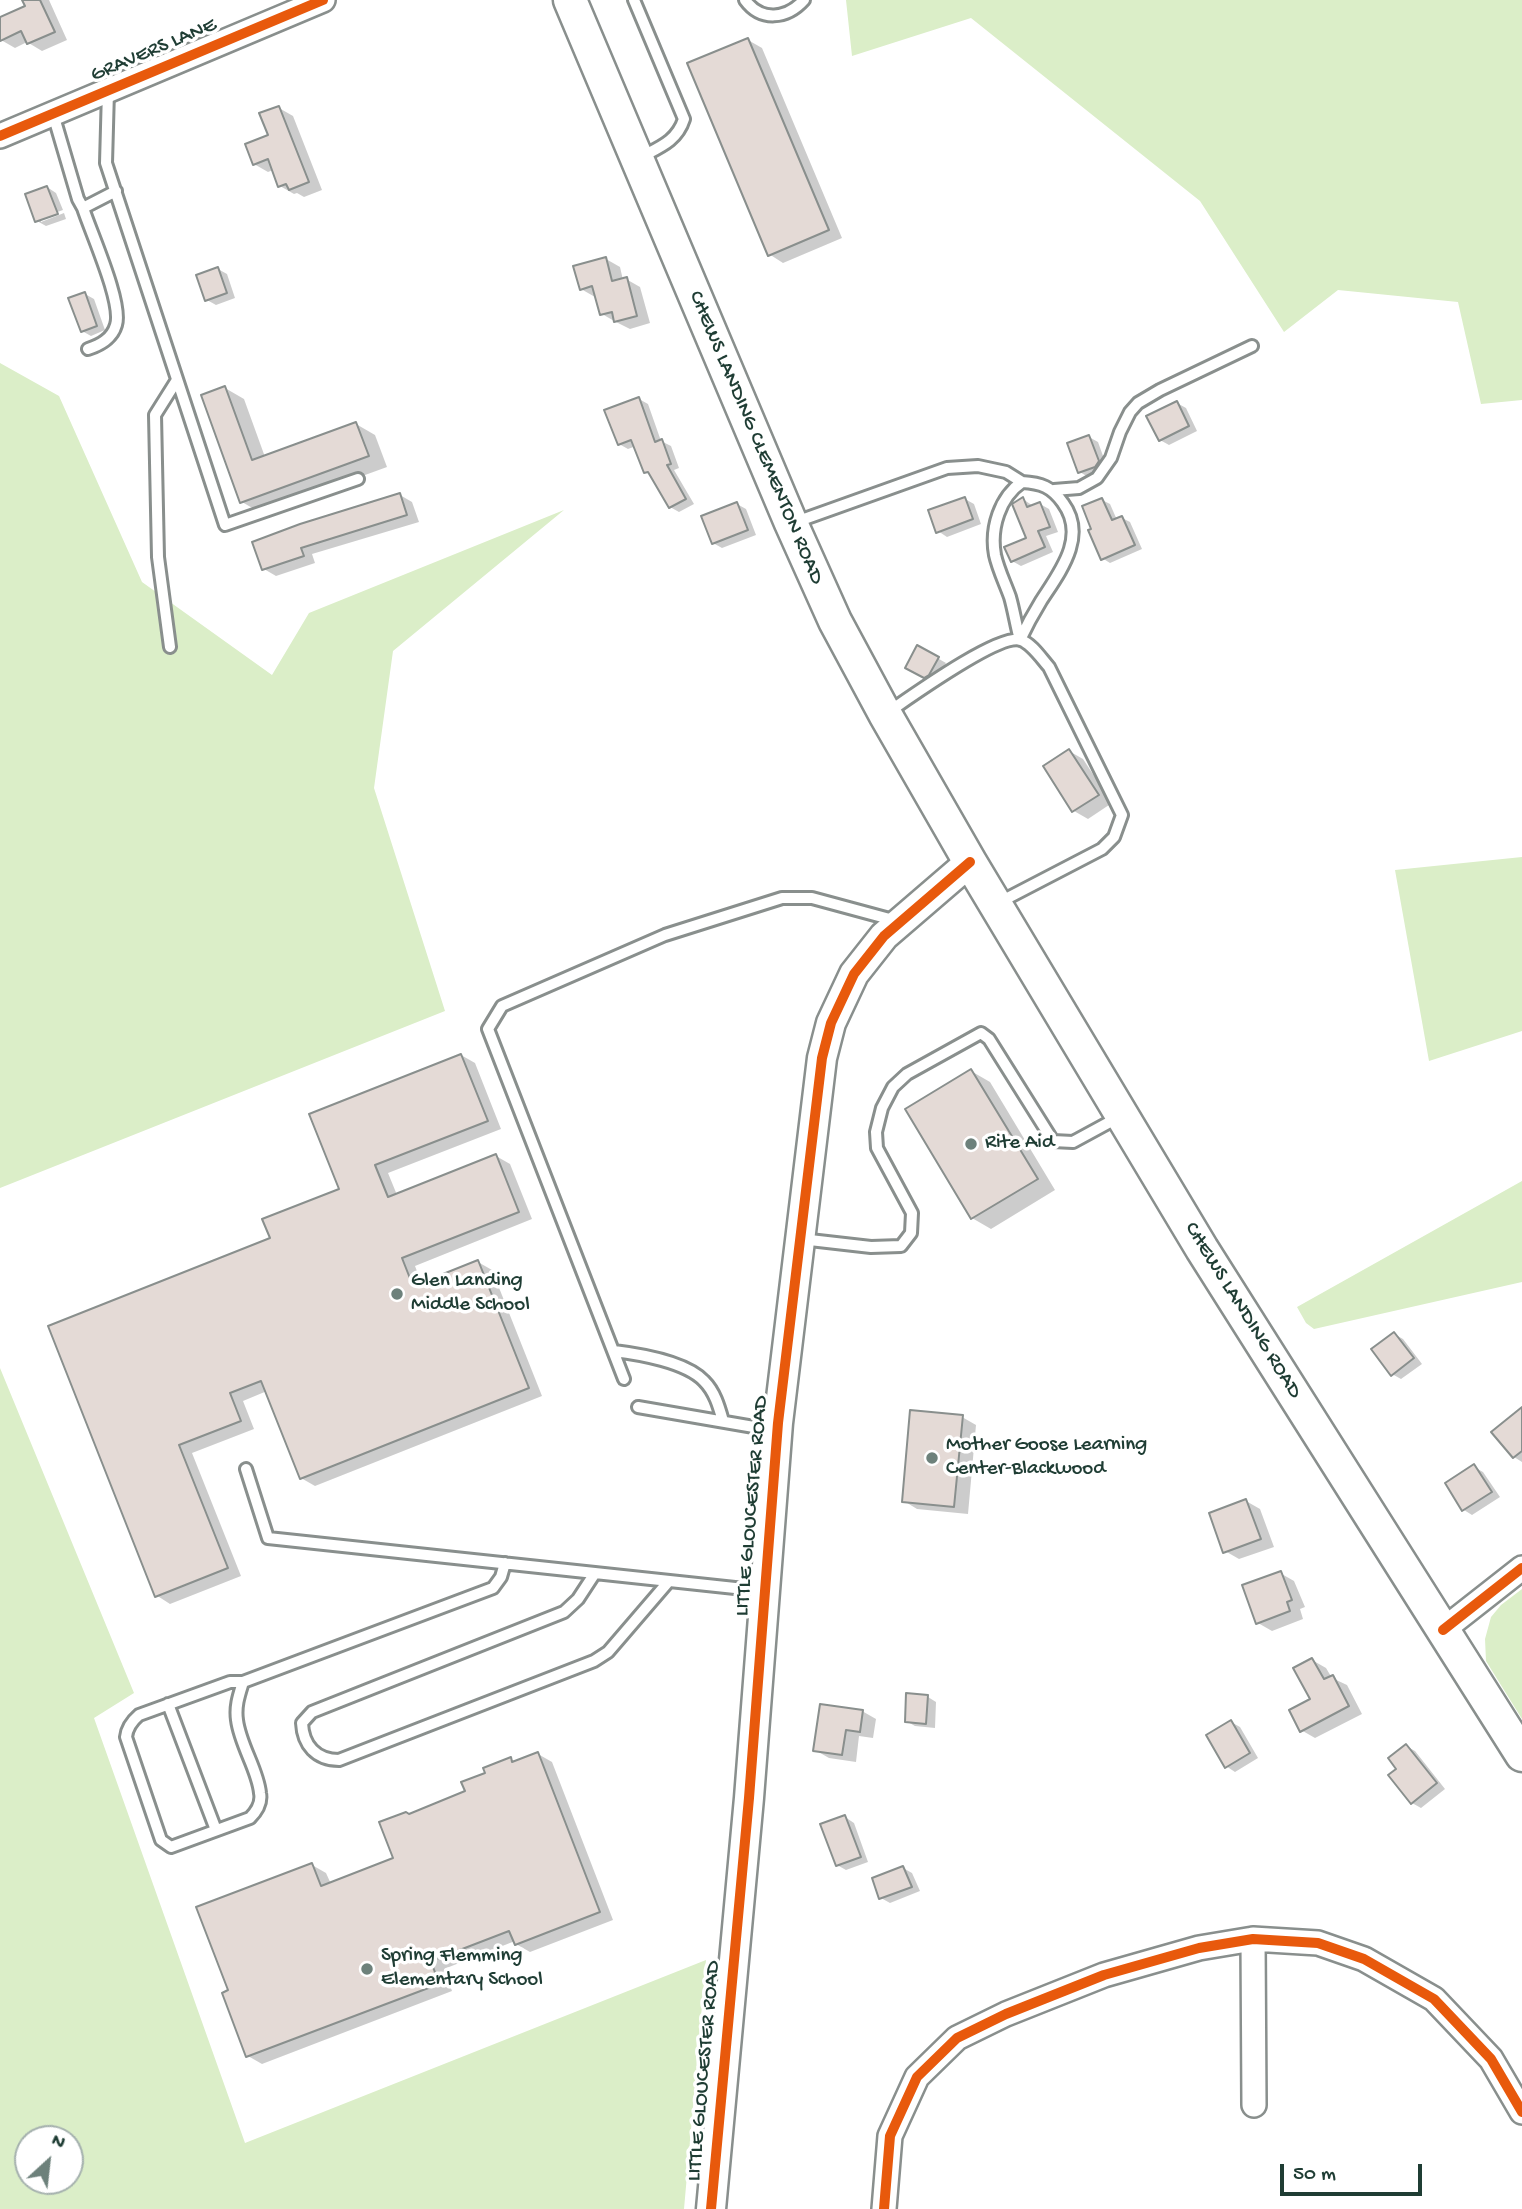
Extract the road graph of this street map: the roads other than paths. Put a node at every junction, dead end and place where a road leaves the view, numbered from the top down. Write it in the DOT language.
graph roads {
  1 [pos="323,0"];
  2 [pos="569,0"];
  3 [pos="634,0"];
  4 [pos="745,0"];
  5 [pos="804,0"];
  6 [pos="107,92"];
  7 [pos="53,114"];
  8 [pos="0,136"];
  9 [pos="637,159"];
  10 [pos="116,191"];
  11 [pos="83,208"];
  12 [pos="1252,346"];
  13 [pos="88,349"];
  14 [pos="177,380"];
  15 [pos="358,479"];
  16 [pos="1022,482"];
  17 [pos="1054,490"];
  18 [pos="791,523"];
  19 [pos="1020,640"];
  20 [pos="170,647"];
  21 [pos="885,714"];
  22 [pos="970,862"];
  23 [pos="996,905"];
  24 [pos="900,922"];
  25 [pos="1122,1115"];
  26 [pos="801,1239"];
  27 [pos="614,1352"];
  28 [pos="624,1379"];
  29 [pos="638,1407"];
  30 [pos="723,1421"];
  31 [pos="778,1431"];
  32 [pos="246,1469"];
  33 [pos="505,1563"];
  34 [pos="1522,1568"];
  35 [pos="595,1573"];
  36 [pos="669,1581"];
  37 [pos="765,1591"];
  38 [pos="1443,1630"];
  39 [pos="243,1682"];
  40 [pos="168,1704"];
  41 [pos="1522,1755"];
  42 [pos="216,1830"];
  43 [pos="1253,1939"];
  44 [pos="1254,2105"];
  45 [pos="1522,2112"];
  46 [pos="712,2209"];
  47 [pos="884,2209"];
  1 -- 6 [label="street, GRAVERS LANE"];
  2 -- 9 [label="main road, CHEWS LANDING CLEMENTON ROAD"];
  3 -- 9 [label="lane"];
  4 -- 5 [label="lane"];
  6 -- 7 [label="street, GRAVERS LANE"];
  6 -- 10 [label="lane"];
  7 -- 8 [label="street, GRAVERS LANE"];
  7 -- 11 [label="lane"];
  9 -- 18 [label="main road, CHEWS LANDING CLEMENTON ROAD"];
  10 -- 11 [label="lane"];
  10 -- 14 [label="lane"];
  11 -- 13 [label="lane"];
  12 -- 17 [label="lane"];
  14 -- 15 [label="lane"];
  14 -- 20 [label="lane"];
  16 -- 17 [label="lane"];
  16 -- 18 [label="lane"];
  16 -- 19 [label="lane"];
  17 -- 19 [label="lane"];
  18 -- 21 [label="main road, CHEWS LANDING CLEMENTON ROAD"];
  19 -- 21 [label="lane"];
  19 -- 23 [label="lane"];
  21 -- 22 [label="main road, CHEWS LANDING CLEMENTON ROAD"];
  22 -- 23 [label="main road, CHEWS LANDING ROAD"];
  22 -- 24 [label="street, LITTLE GLOUCESTER ROAD"];
  23 -- 25 [label="main road, CHEWS LANDING ROAD"];
  24 -- 26 [label="street, LITTLE GLOUCESTER ROAD"];
  24 -- 27 [label="lane"];
  25 -- 26 [label="lane"];
  25 -- 38 [label="main road, CHEWS LANDING ROAD"];
  26 -- 31 [label="street, LITTLE GLOUCESTER ROAD"];
  27 -- 28 [label="lane"];
  27 -- 30 [label="lane"];
  29 -- 30 [label="lane"];
  30 -- 31 [label="lane"];
  31 -- 37 [label="street, LITTLE GLOUCESTER ROAD"];
  32 -- 33 [label="lane"];
  33 -- 35 [label="lane"];
  33 -- 39 [label="lane"];
  34 -- 38 [label="street"];
  35 -- 36 [label="lane"];
  35 -- 36 [label="lane"];
  36 -- 37 [label="lane"];
  37 -- 46 [label="street, LITTLE GLOUCESTER ROAD"];
  38 -- 41 [label="main road, CHEWS LANDING ROAD"];
  39 -- 40 [label="lane"];
  39 -- 42 [label="lane"];
  40 -- 42 [label="lane"];
  40 -- 42 [label="lane"];
  43 -- 44 [label="street"];
  43 -- 45 [label="street"];
  43 -- 47 [label="street"];
}
